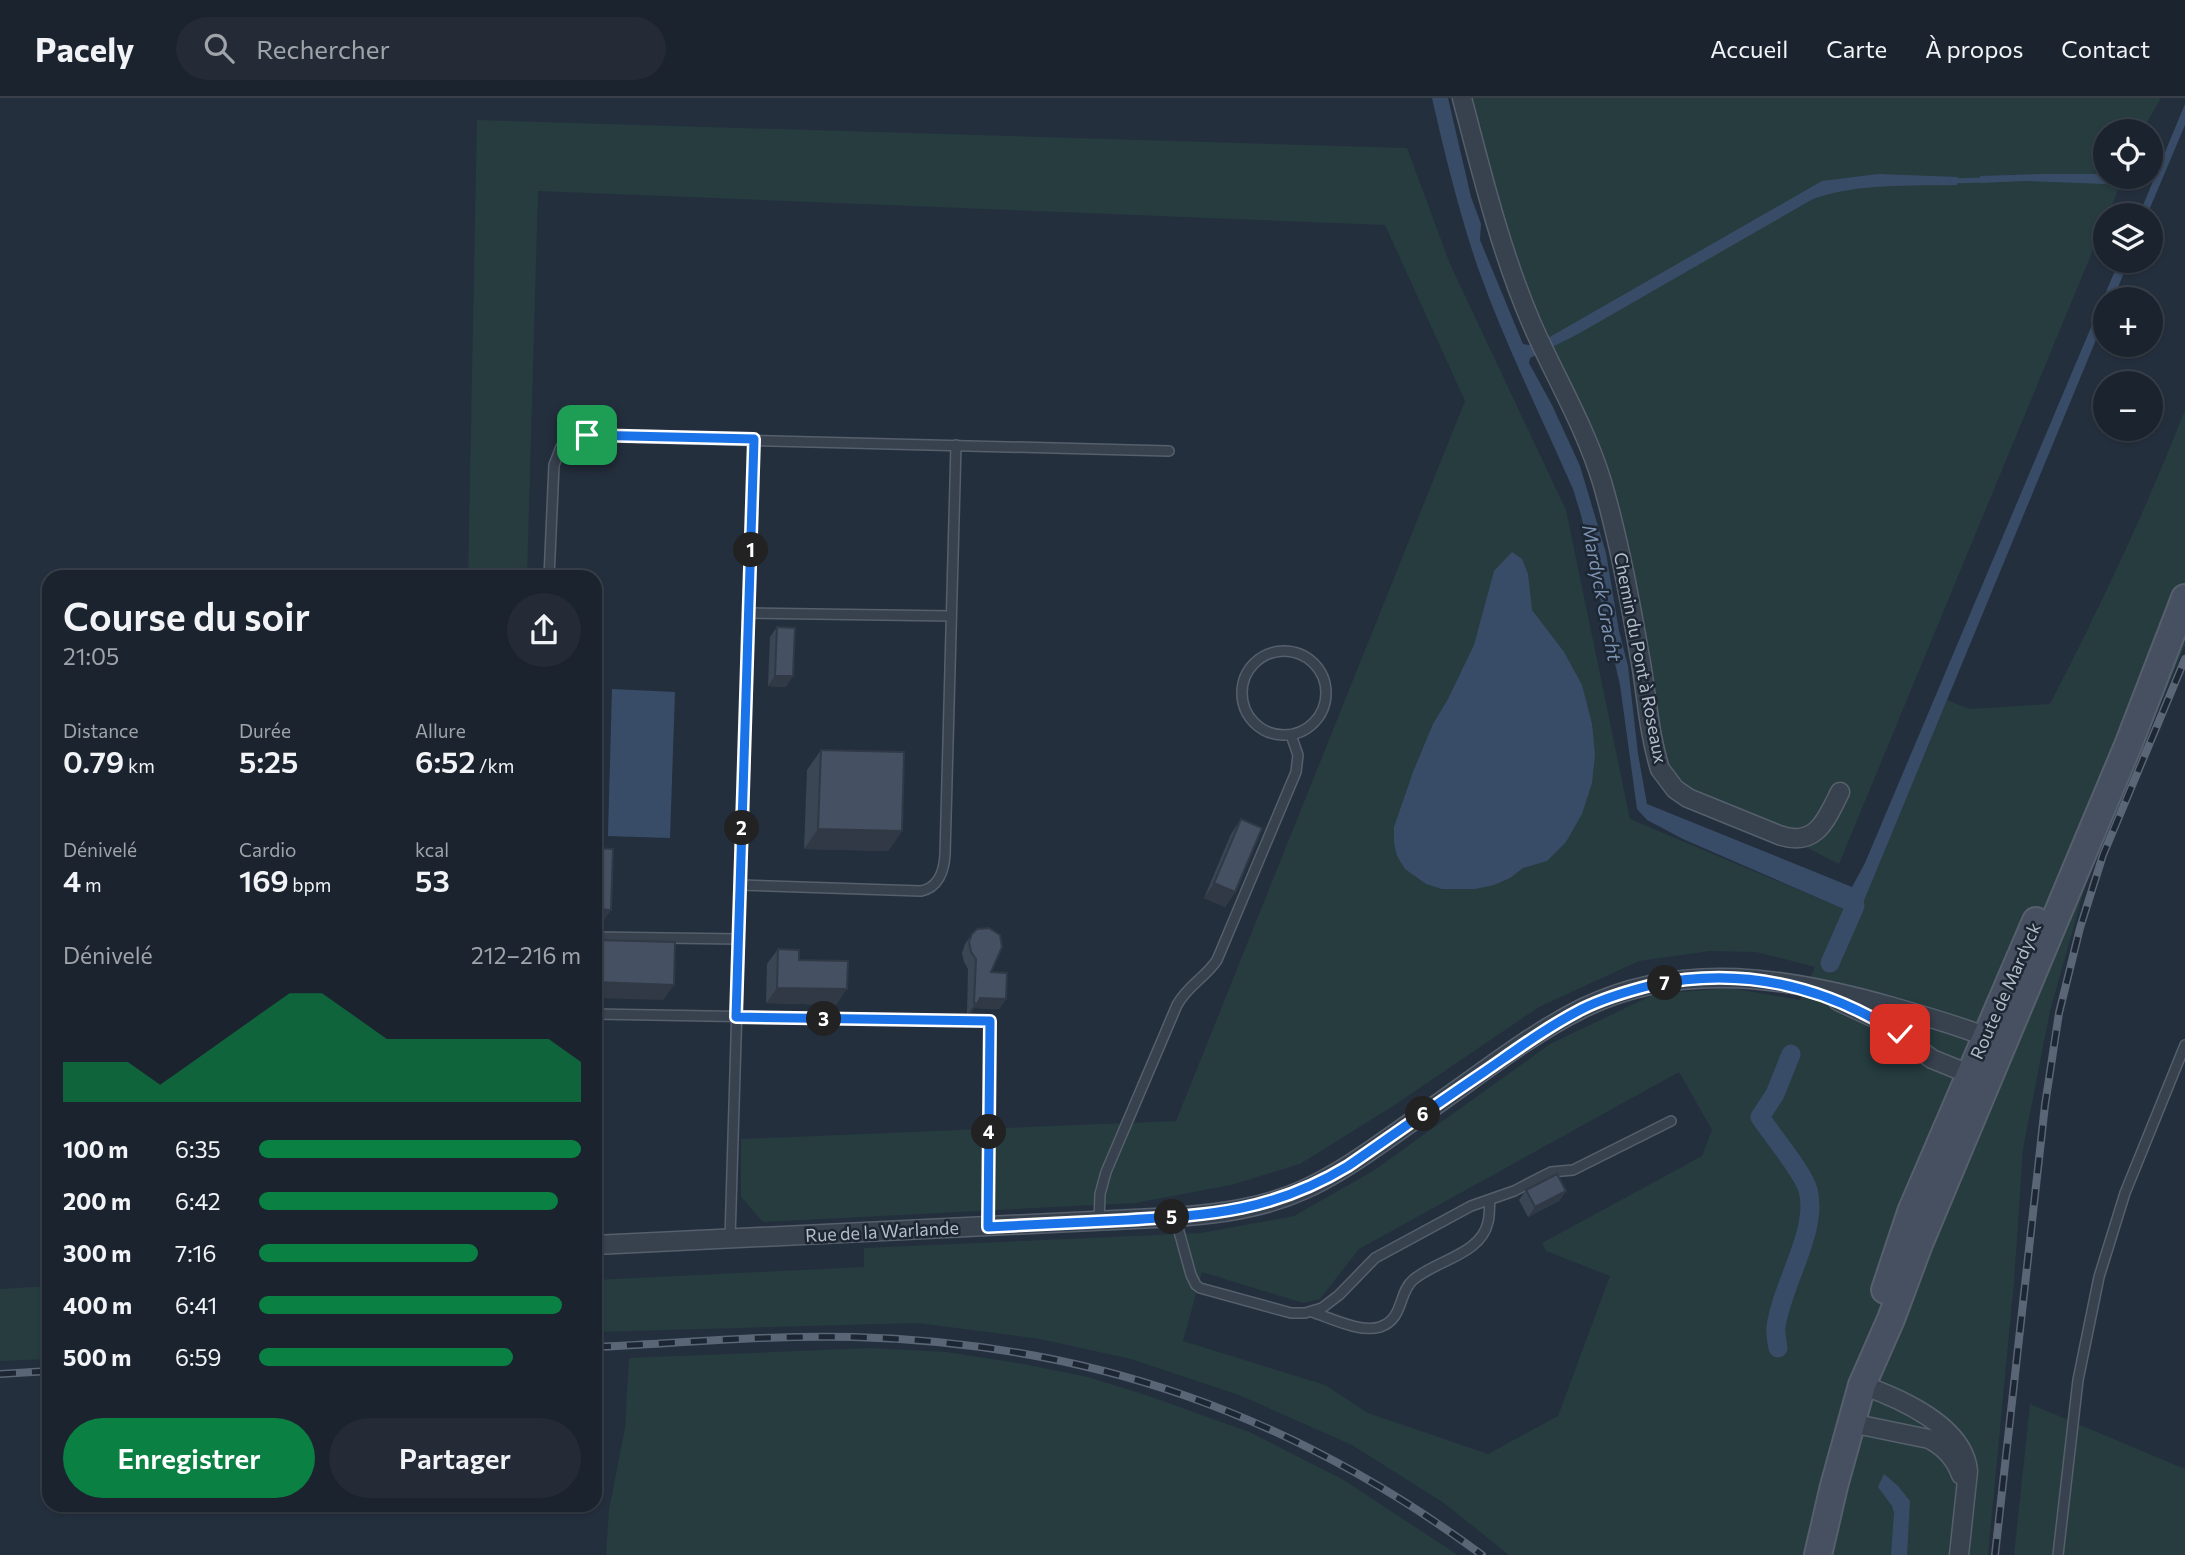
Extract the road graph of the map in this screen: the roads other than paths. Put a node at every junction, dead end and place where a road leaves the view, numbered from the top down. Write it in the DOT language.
graph roads {
  1 [pos="1462,98"];
  2 [pos="754,439"];
  3 [pos="956,445"];
  4 [pos="1169,451"];
  5 [pos="549,570"];
  6 [pos="2183,603"];
  7 [pos="750,613"];
  8 [pos="951,616"];
  9 [pos="1291,735"];
  10 [pos="1840,792"];
  11 [pos="740,885"];
  12 [pos="602,937"];
  13 [pos="738,939"];
  14 [pos="1778,982"];
  15 [pos="602,1014"];
  16 [pos="736,1017"];
  17 [pos="1994,1040"];
  18 [pos="2185,1045"];
  19 [pos="1978,1078"];
  20 [pos="1671,1121"];
  21 [pos="1490,1200"];
  22 [pos="1175,1217"];
  23 [pos="1099,1222"];
  24 [pos="988,1227"];
  25 [pos="730,1239"];
  26 [pos="602,1245"];
  27 [pos="1311,1312"];
  28 [pos="1862,1385"];
  29 [pos="1852,1423"];
  30 [pos="1965,1499"];
  31 [pos="1818,1555"];
  32 [pos="1959,1555"];
  33 [pos="2058,1555"];
  1 -- 10 [label="street, Chemin du Pont à Roseaux"];
  2 -- 3 [label="lane"];
  2 -- 5 [label="lane"];
  2 -- 7 [label="lane"];
  3 -- 4 [label="lane"];
  3 -- 8 [label="lane"];
  6 -- 17 [label="main road, Route de Mardyck"];
  7 -- 8 [label="lane"];
  7 -- 11 [label="lane"];
  8 -- 11 [label="lane"];
  9 -- 9 [label="lane"];
  9 -- 23 [label="lane"];
  11 -- 13 [label="lane"];
  12 -- 13 [label="lane"];
  13 -- 16 [label="lane"];
  14 -- 17 [label="street, Rue de la Warlande"];
  14 -- 19 [label="street, Rue de la Warlande"];
  14 -- 22 [label="street, Rue de la Warlande"];
  15 -- 16 [label="lane"];
  16 -- 24 [label="lane"];
  16 -- 25 [label="lane"];
  17 -- 19 [label="main road, Route de Mardyck"];
  18 -- 33 [label="lane"];
  19 -- 28 [label="main road, Route de Mardyck"];
  20 -- 21 [label="lane"];
  21 -- 27 [label="lane"];
  21 -- 27 [label="lane"];
  22 -- 23 [label="street, Rue de la Warlande"];
  22 -- 27 [label="lane"];
  23 -- 24 [label="street, Rue de la Warlande"];
  24 -- 25 [label="street, Rue de la Warlande"];
  25 -- 26 [label="street, Rue de la Warlande"];
  28 -- 29 [label="main road, Route de Mardyck"];
  28 -- 30 [label="street"];
  29 -- 30 [label="street"];
  29 -- 31 [label="main road, Route de Mardyck"];
  30 -- 32 [label="street"];
}
